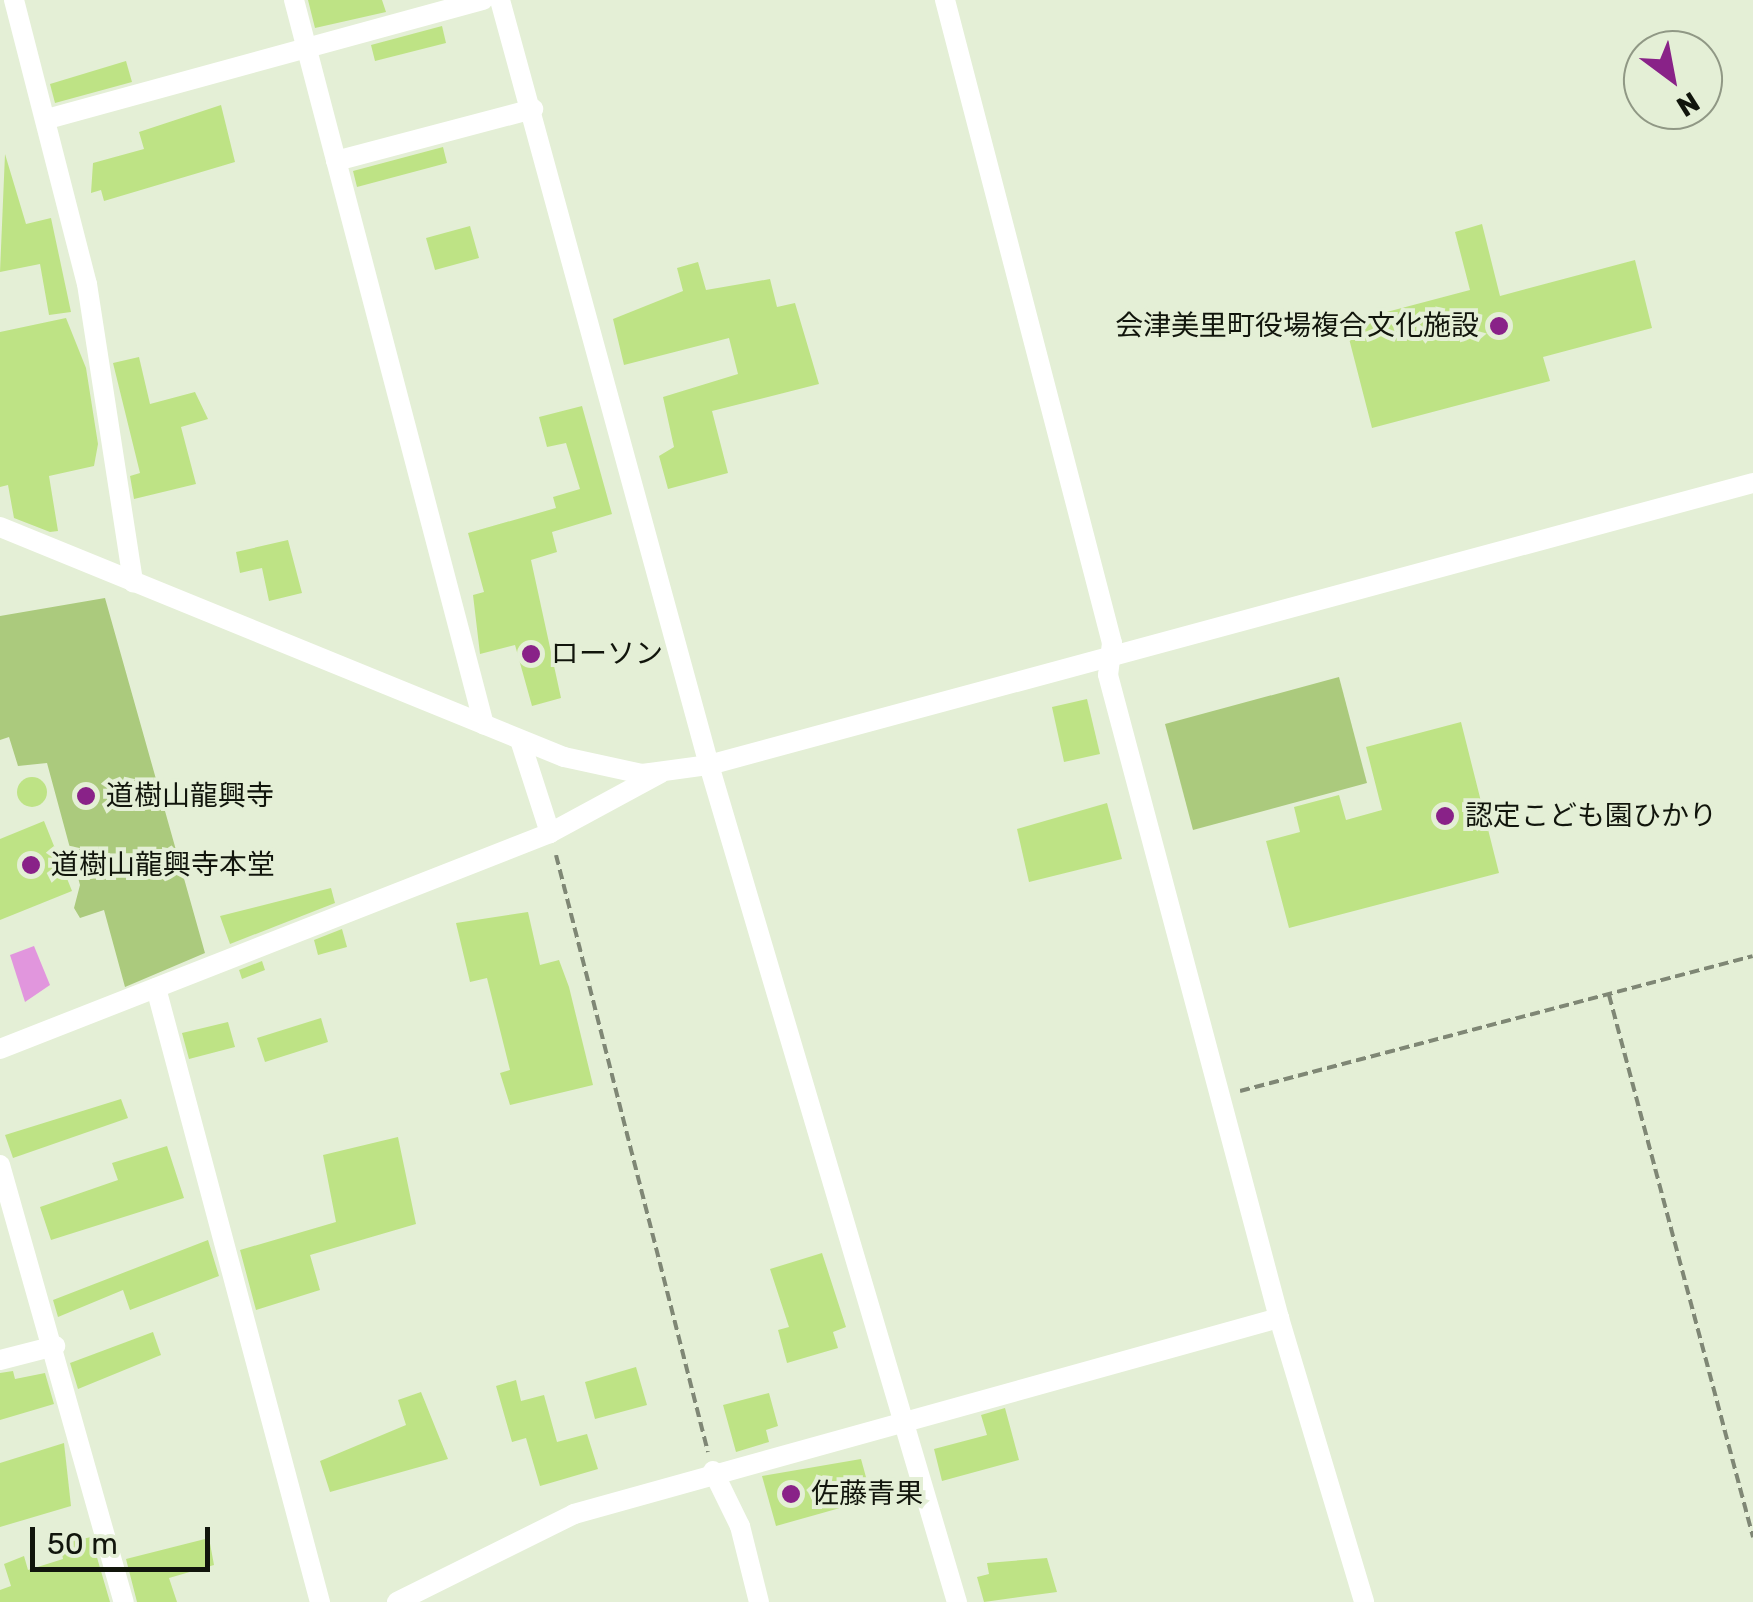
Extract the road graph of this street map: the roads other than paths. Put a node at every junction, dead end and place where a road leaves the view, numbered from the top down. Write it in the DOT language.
graph roads {
  1 [pos="14,0"];
  2 [pos="294,0"];
  3 [pos="483,0"];
  4 [pos="500,0"];
  5 [pos="945,0"];
  6 [pos="307,48"];
  7 [pos="533,109"];
  8 [pos="52,118"];
  9 [pos="336,161"];
  10 [pos="1753,483"];
  11 [pos="0,527"];
  12 [pos="132,582"];
  13 [pos="1108,656"];
  14 [pos="484,725"];
  15 [pos="520,740"];
  16 [pos="709,765"];
  17 [pos="661,773"];
  18 [pos="550,832"];
  19 [pos="156,988"];
  20 [pos="0,1049"];
  21 [pos="0,1165"];
  22 [pos="1279,1318"];
  23 [pos="54,1346"];
  24 [pos="0,1360"];
  25 [pos="900,1420"];
  26 [pos="713,1471"];
  27 [pos="124,1602"];
  28 [pos="320,1602"];
  29 [pos="398,1602"];
  30 [pos="759,1602"];
  31 [pos="957,1602"];
  32 [pos="1364,1602"];
  1 -- 8 [label="street"];
  2 -- 6 [label="street"];
  3 -- 6 [label="street"];
  4 -- 7 [label="street"];
  5 -- 13 [label="street"];
  6 -- 8 [label="street"];
  6 -- 9 [label="street"];
  7 -- 9 [label="street"];
  7 -- 16 [label="street"];
  8 -- 12 [label="street"];
  9 -- 14 [label="street"];
  10 -- 13 [label="street"];
  11 -- 12 [label="street"];
  12 -- 14 [label="street"];
  13 -- 16 [label="street"];
  13 -- 22 [label="street"];
  14 -- 15 [label="street"];
  15 -- 17 [label="street"];
  15 -- 18 [label="street"];
  16 -- 17 [label="street"];
  16 -- 25 [label="street"];
  17 -- 18 [label="street"];
  18 -- 19 [label="street"];
  19 -- 20 [label="street"];
  19 -- 28 [label="street"];
  21 -- 23 [label="street"];
  22 -- 25 [label="street"];
  22 -- 32 [label="street"];
  23 -- 24 [label="street"];
  23 -- 27 [label="street"];
  25 -- 26 [label="street"];
  25 -- 31 [label="street"];
  26 -- 29 [label="street"];
  26 -- 30 [label="street"];
}
